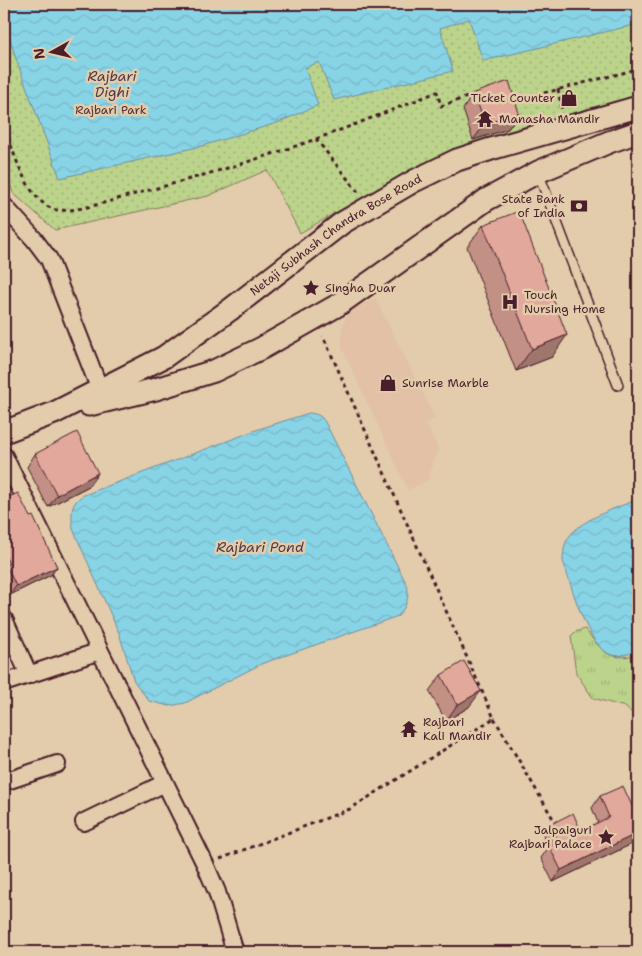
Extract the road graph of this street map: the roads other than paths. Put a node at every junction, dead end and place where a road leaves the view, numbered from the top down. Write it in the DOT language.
graph roads {
  1 [pos="638,107"];
  2 [pos="638,132"];
  3 [pos="538,172"];
  4 [pos="4,206"];
  5 [pos="618,385"];
  6 [pos="100,390"];
  7 [pos="54,413"];
  8 [pos="4,432"];
  9 [pos="4,456"];
  10 [pos="4,619"];
  11 [pos="100,651"];
  12 [pos="29,674"];
  13 [pos="4,683"];
  14 [pos="57,764"];
  15 [pos="4,782"];
  16 [pos="166,783"];
  17 [pos="84,822"];
  18 [pos="236,952"];
  1 -- 6 [label="street, Netaji Subhash Chandra Bose Road"];
  2 -- 3 [label="street, Netaji Subhash Chandra Bose Road"];
  3 -- 5 [label="lane"];
  3 -- 7 [label="street, Netaji Subhash Chandra Bose Road"];
  4 -- 6 [label="street"];
  6 -- 7 [label="street, Netaji Subhash Chandra Bose Road"];
  7 -- 8 [label="street, Netaji Subhash Chandra Bose Road"];
  9 -- 11 [label="street"];
  10 -- 12 [label="street"];
  11 -- 12 [label="street"];
  11 -- 16 [label="street"];
  12 -- 13 [label="street"];
  14 -- 15 [label="street"];
  16 -- 17 [label="street"];
  16 -- 18 [label="street"];
}
